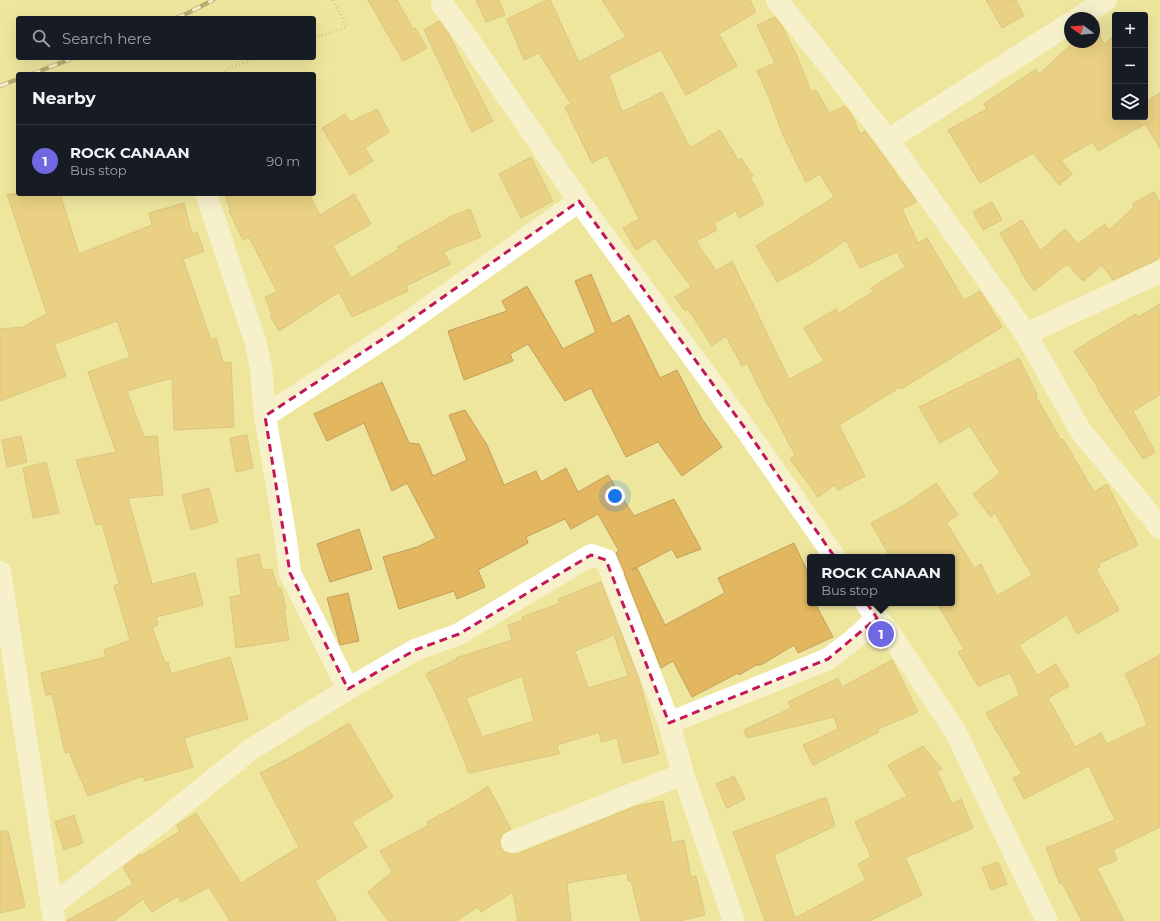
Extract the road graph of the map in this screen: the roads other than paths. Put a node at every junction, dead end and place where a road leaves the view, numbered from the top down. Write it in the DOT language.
graph roads {
  1 [pos="777,0"];
  2 [pos="1106,0"];
  3 [pos="442,4"];
  4 [pos="1087,12"];
  5 [pos="1064,27"];
  6 [pos="888,140"];
  7 [pos="207,196"];
  8 [pos="579,201"];
  9 [pos="1160,272"];
  10 [pos="1026,334"];
  11 [pos="265,416"];
  12 [pos="1157,518"];
  13 [pos="833,554"];
  14 [pos="0,572"];
  15 [pos="872,611"];
  16 [pos="348,689"];
  17 [pos="669,723"];
  18 [pos="684,774"];
  19 [pos="512,842"];
  20 [pos="53,914"];
  21 [pos="734,921"];
  22 [pos="1047,921"];
  1 -- 6 [label="street"];
  2 -- 4 [label="street"];
  3 -- 8 [label="street"];
  5 -- 6 [label="street"];
  6 -- 10 [label="street"];
  7 -- 11 [label="street"];
  8 -- 11 [label="street"];
  8 -- 13 [label="street"];
  9 -- 10 [label="street"];
  10 -- 12 [label="street"];
  11 -- 16 [label="street"];
  14 -- 20 [label="street"];
  15 -- 17 [label="street"];
  15 -- 22 [label="street"];
  16 -- 17 [label="street"];
  16 -- 20 [label="street"];
  17 -- 18 [label="street"];
  18 -- 19 [label="street"];
  18 -- 21 [label="street"];
}
